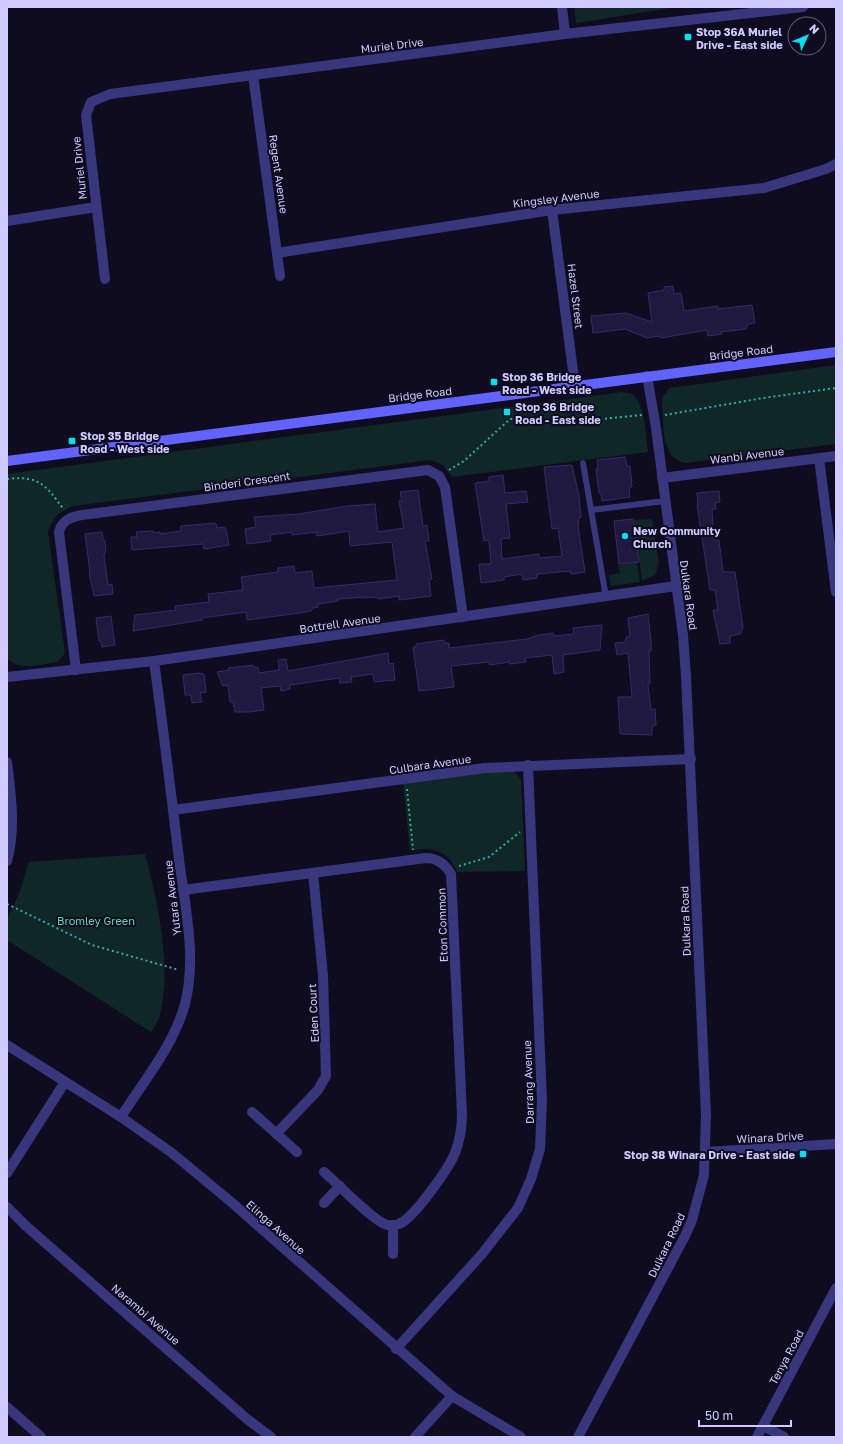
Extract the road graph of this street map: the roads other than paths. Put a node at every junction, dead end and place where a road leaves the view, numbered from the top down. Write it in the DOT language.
graph roads {
  1 [pos="562,7"];
  2 [pos="803,7"];
  3 [pos="565,34"];
  4 [pos="253,75"];
  5 [pos="836,164"];
  6 [pos="96,206"];
  7 [pos="552,210"];
  8 [pos="7,221"];
  9 [pos="277,253"];
  10 [pos="280,276"];
  11 [pos="105,280"];
  12 [pos="836,352"];
  13 [pos="647,376"];
  14 [pos="576,386"];
  15 [pos="836,456"];
  16 [pos="819,458"];
  17 [pos="7,461"];
  18 [pos="583,463"];
  19 [pos="662,478"];
  20 [pos="665,501"];
  21 [pos="591,510"];
  22 [pos="676,586"];
  23 [pos="836,592"];
  24 [pos="606,597"];
  25 [pos="463,617"];
  26 [pos="154,661"];
  27 [pos="76,670"];
  28 [pos="7,677"];
  29 [pos="690,759"];
  30 [pos="7,762"];
  31 [pos="528,765"];
  32 [pos="173,810"];
  33 [pos="7,861"];
  34 [pos="313,873"];
  35 [pos="183,890"];
  36 [pos="7,1045"];
  37 [pos="65,1082"];
  38 [pos="252,1112"];
  39 [pos="121,1117"];
  40 [pos="276,1134"];
  41 [pos="836,1144"];
  42 [pos="297,1152"];
  43 [pos="705,1152"];
  44 [pos="7,1172"];
  45 [pos="324,1172"];
  46 [pos="340,1186"];
  47 [pos="324,1203"];
  48 [pos="7,1207"];
  49 [pos="393,1225"];
  50 [pos="393,1254"];
  51 [pos="836,1288"];
  52 [pos="396,1349"];
  53 [pos="452,1396"];
  54 [pos="7,1407"];
  55 [pos="763,1426"];
  56 [pos="41,1437"];
  57 [pos="271,1437"];
  58 [pos="415,1437"];
  59 [pos="521,1437"];
  60 [pos="578,1437"];
  61 [pos="757,1437"];
  62 [pos="784,1437"];
  1 -- 3 [label="street"];
  2 -- 3 [label="street, Muriel Drive"];
  3 -- 4 [label="street, Muriel Drive"];
  4 -- 6 [label="street, Muriel Drive"];
  4 -- 9 [label="street, Regent Avenue"];
  5 -- 7 [label="street, Kingsley Avenue"];
  6 -- 8 [label="street, Muriel Drive"];
  6 -- 11 [label="street, Muriel Drive"];
  7 -- 9 [label="street, Kingsley Avenue"];
  7 -- 14 [label="street, Hazel Street"];
  9 -- 10 [label="street, Regent Avenue"];
  12 -- 13 [label="main road, Bridge Road"];
  13 -- 14 [label="main road, Bridge Road"];
  13 -- 19 [label="street, Dulkara Road"];
  14 -- 17 [label="main road, Bridge Road"];
  15 -- 16 [label="street, Wanbi Avenue"];
  16 -- 19 [label="street, Wanbi Avenue"];
  16 -- 23 [label="street"];
  18 -- 21 [label="lane"];
  19 -- 20 [label="street, Dulkara Road"];
  20 -- 21 [label="lane"];
  20 -- 22 [label="street, Dulkara Road"];
  21 -- 24 [label="lane"];
  22 -- 24 [label="street, Bottrell Avenue"];
  22 -- 29 [label="street, Dulkara Road"];
  24 -- 25 [label="street, Bottrell Avenue"];
  25 -- 26 [label="street, Bottrell Avenue"];
  25 -- 27 [label="street, Binderi Crescent"];
  26 -- 27 [label="street, Bottrell Avenue"];
  26 -- 32 [label="street, Yutara Avenue"];
  27 -- 28 [label="street, Bottrell Avenue"];
  29 -- 31 [label="street, Culbara Avenue"];
  29 -- 43 [label="street, Dulkara Road"];
  30 -- 33 [label="street"];
  31 -- 32 [label="street, Culbara Avenue"];
  31 -- 52 [label="street, Darrang Avenue"];
  32 -- 35 [label="street, Yutara Avenue"];
  34 -- 35 [label="street"];
  34 -- 40 [label="street, Eden Court"];
  34 -- 49 [label="street, Eton Common"];
  35 -- 39 [label="street, Yutara Avenue"];
  36 -- 37 [label="street, Elinga Avenue"];
  37 -- 39 [label="street, Elinga Avenue"];
  37 -- 44 [label="street"];
  38 -- 40 [label="street"];
  39 -- 52 [label="street, Elinga Avenue"];
  40 -- 42 [label="street"];
  41 -- 43 [label="street, Winara Drive"];
  43 -- 60 [label="street, Dulkara Road"];
  45 -- 46 [label="street"];
  46 -- 47 [label="street"];
  46 -- 49 [label="street"];
  48 -- 57 [label="street, Narambi Avenue"];
  49 -- 50 [label="street"];
  51 -- 55 [label="street, Tenya Road"];
  52 -- 53 [label="street, Elinga Avenue"];
  53 -- 58 [label="street"];
  53 -- 59 [label="street, Elinga Avenue"];
  54 -- 56 [label="street"];
  55 -- 61 [label="street, Tenya Road"];
  55 -- 62 [label="street"];
}
